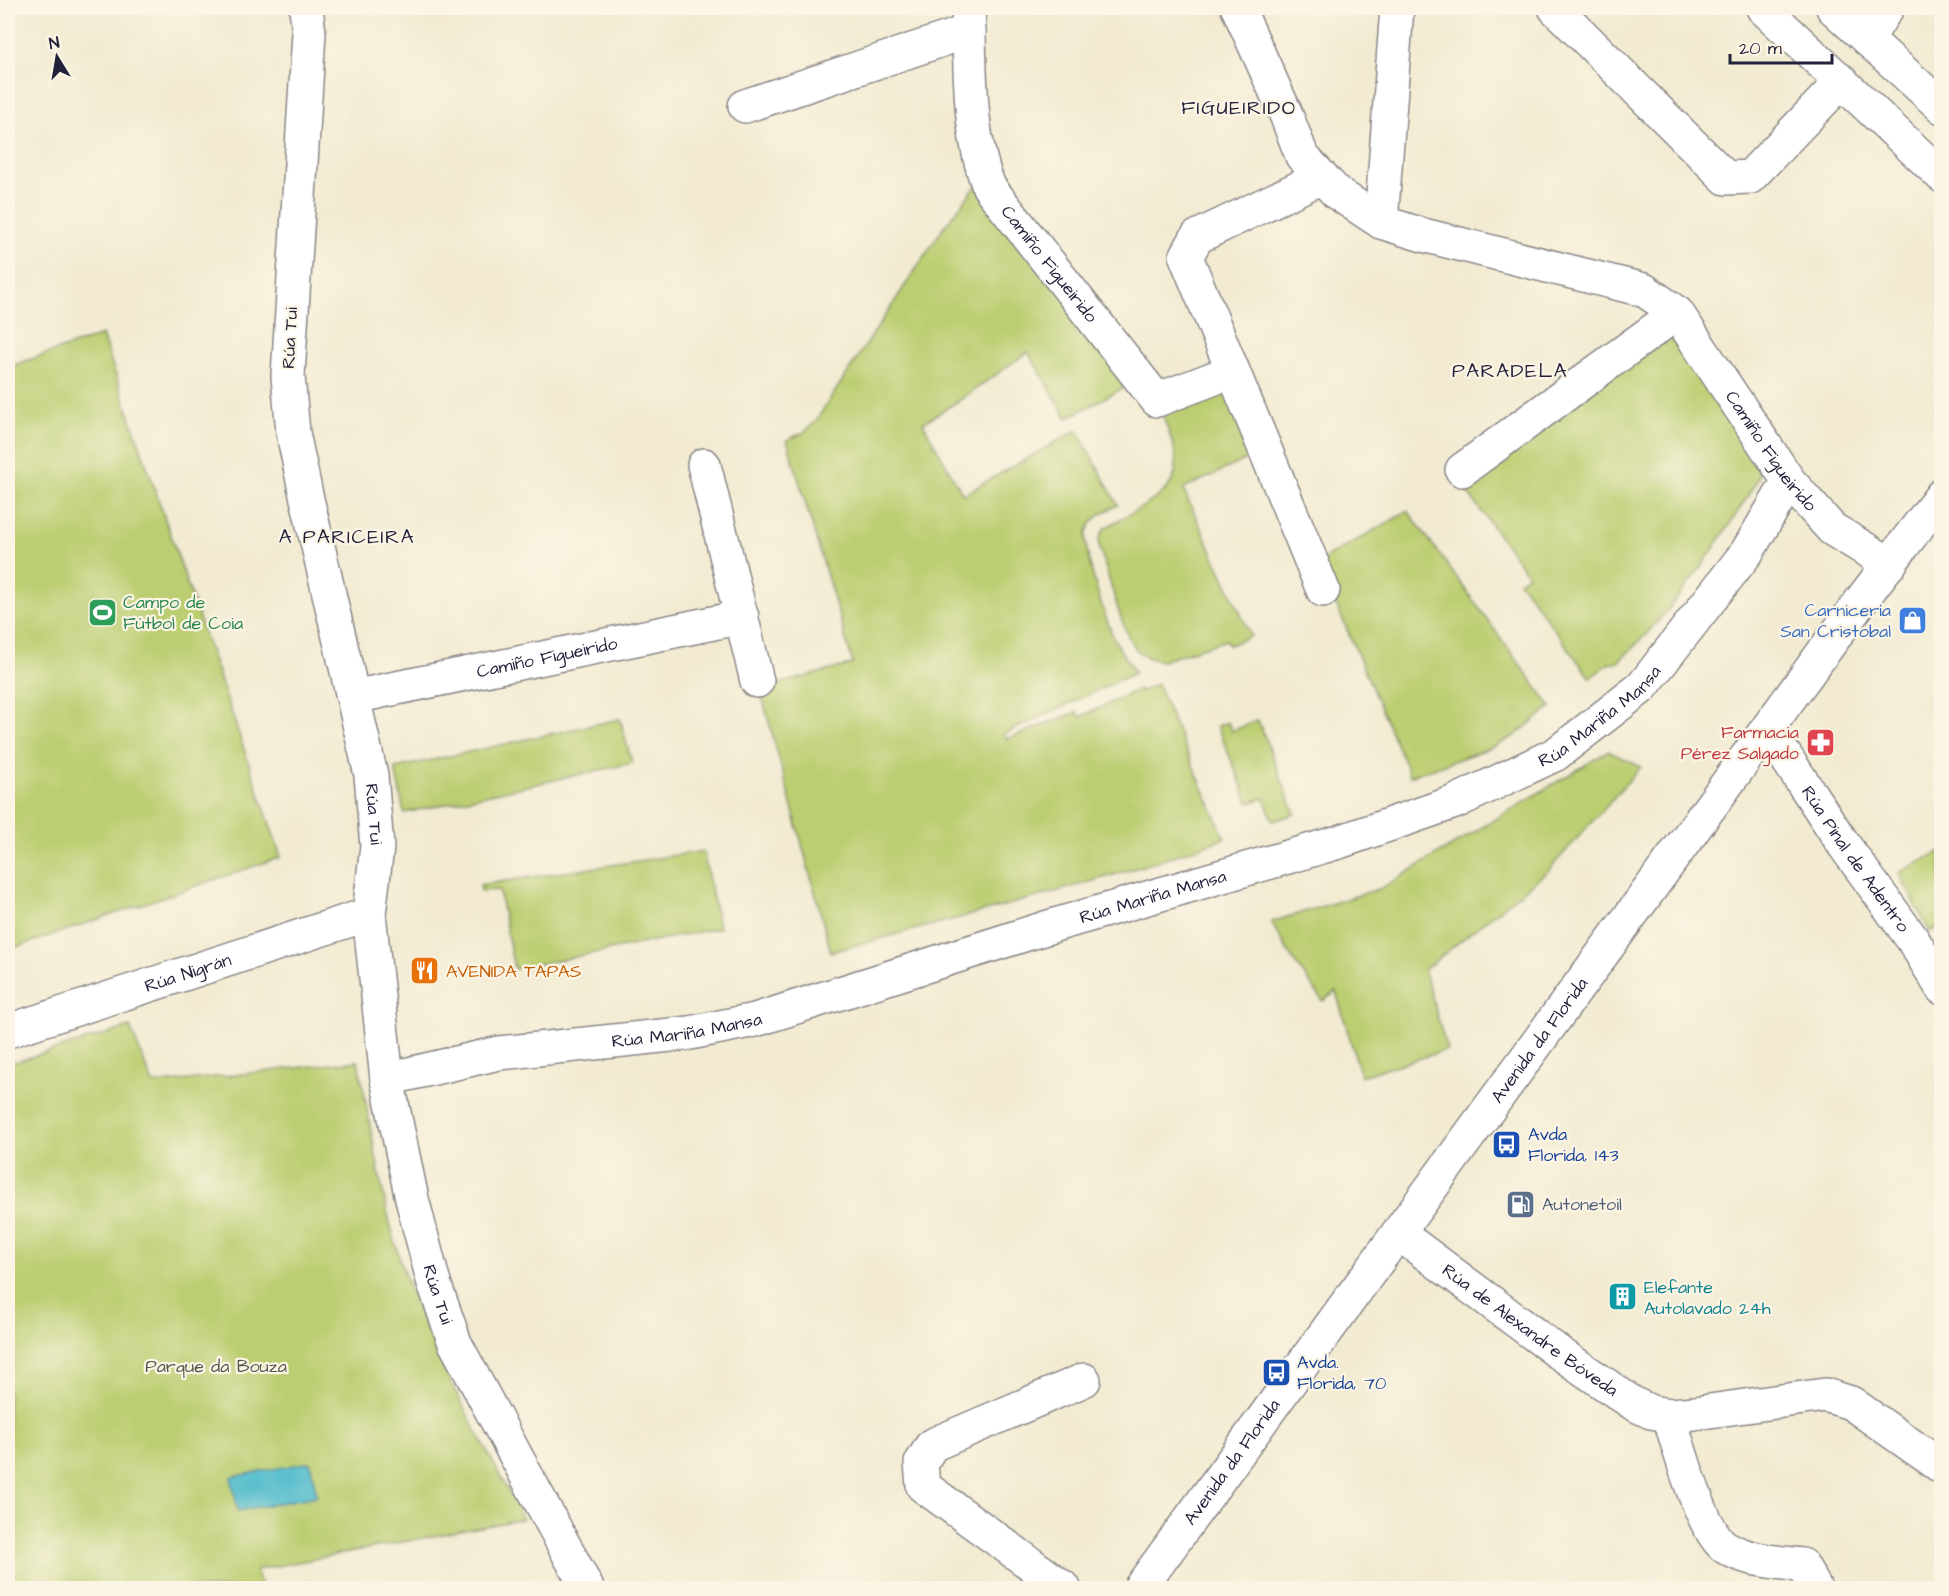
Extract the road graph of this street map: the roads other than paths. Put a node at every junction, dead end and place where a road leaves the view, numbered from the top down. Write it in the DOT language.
graph roads {
  1 [pos="306,8"];
  2 [pos="1238,8"];
  3 [pos="1397,8"];
  4 [pos="1555,8"];
  5 [pos="1763,8"];
  6 [pos="1833,8"];
  7 [pos="1887,8"];
  8 [pos="968,20"];
  9 [pos="1867,39"];
  10 [pos="1842,81"];
  11 [pos="746,106"];
  12 [pos="1941,107"];
  13 [pos="1941,176"];
  14 [pos="1322,177"];
  15 [pos="1381,222"];
  16 [pos="1677,313"];
  17 [pos="1233,372"];
  18 [pos="704,465"];
  19 [pos="1461,470"];
  20 [pos="1789,481"];
  21 [pos="1941,495"];
  22 [pos="1890,564"];
  23 [pos="1323,590"];
  24 [pos="742,617"];
  25 [pos="757,681"];
  26 [pos="353,697"];
  27 [pos="1768,730"];
  28 [pos="369,914"];
  29 [pos="1941,988"];
  30 [pos="8,1031"];
  31 [pos="387,1079"];
  32 [pos="1398,1233"];
  33 [pos="1084,1380"];
  34 [pos="1669,1415"];
  35 [pos="1941,1467"];
  36 [pos="586,1588"];
  37 [pos="1065,1588"];
  38 [pos="1140,1588"];
  39 [pos="1815,1588"];
  1 -- 26 [label="street, Rúa Tui"];
  2 -- 14 [label="street, Camiño Figueirido"];
  3 -- 15 [label="street"];
  4 -- 10 [label="street"];
  5 -- 10 [label="street"];
  6 -- 9 [label="street"];
  7 -- 9 [label="street"];
  8 -- 11 [label="street, Camiño Figueirido"];
  8 -- 17 [label="street, Camiño Figueirido"];
  9 -- 12 [label="street"];
  10 -- 13 [label="street"];
  14 -- 15 [label="street, Camiño Figueirido"];
  14 -- 17 [label="street"];
  15 -- 16 [label="street, Camiño Figueirido"];
  16 -- 19 [label="street"];
  16 -- 20 [label="street, Camiño Figueirido"];
  17 -- 23 [label="street"];
  18 -- 24 [label="street"];
  20 -- 22 [label="street, Camiño Figueirido"];
  20 -- 31 [label="street, Rúa Mariña Mansa"];
  21 -- 22 [label="street, Avenida da Florida"];
  22 -- 27 [label="street, Avenida da Florida"];
  24 -- 25 [label="street"];
  24 -- 26 [label="street, Camiño Figueirido"];
  26 -- 28 [label="street, Rúa Tui"];
  27 -- 29 [label="street, Rúa Pinal de Adentro"];
  27 -- 32 [label="street, Avenida da Florida"];
  28 -- 30 [label="street, Rúa Nigrán"];
  28 -- 31 [label="street, Rúa Tui"];
  31 -- 36 [label="street, Rúa Tui"];
  32 -- 34 [label="street, Rúa de Alexandre Bóveda"];
  32 -- 38 [label="street, Avenida da Florida"];
  33 -- 37 [label="street"];
  34 -- 35 [label="street, Rúa de Alexandre Bóveda"];
  34 -- 39 [label="street"];
}
